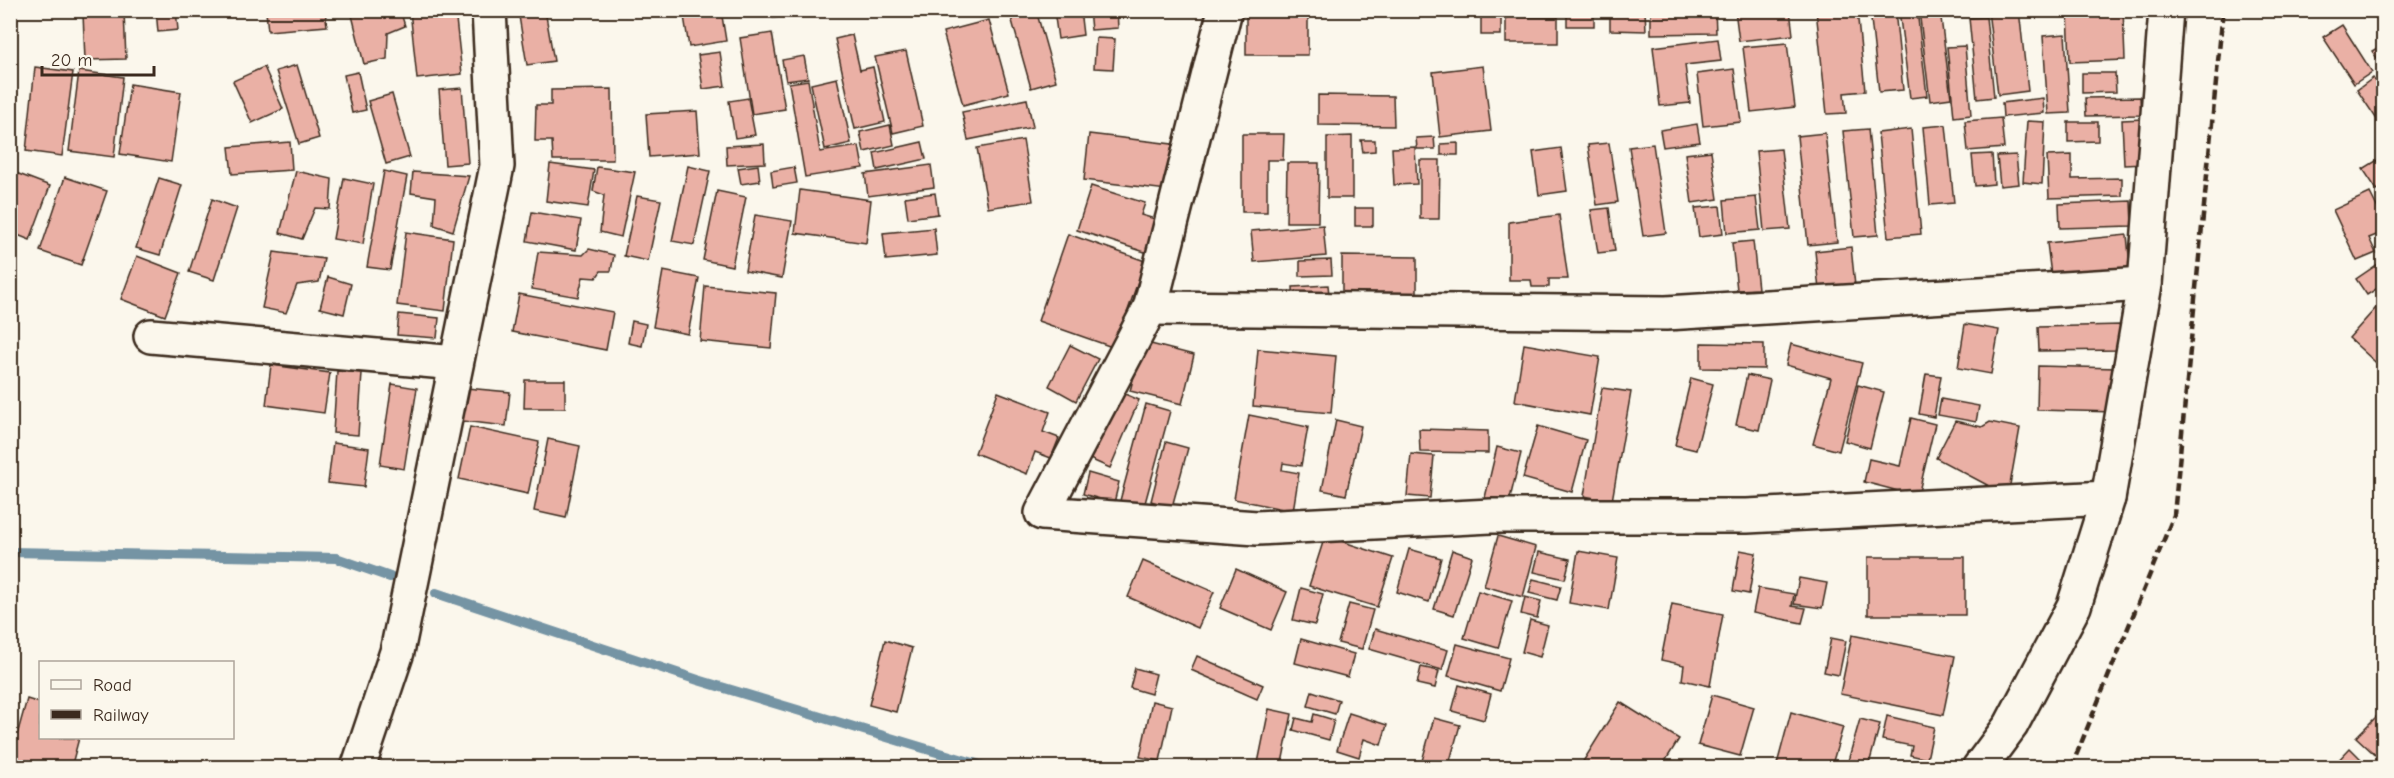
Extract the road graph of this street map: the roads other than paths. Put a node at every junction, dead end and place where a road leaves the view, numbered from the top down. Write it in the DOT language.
graph roads {
  1 [pos="489,10"];
  2 [pos="1225,10"];
  3 [pos="2166,10"];
  4 [pos="2145,284"];
  5 [pos="1150,308"];
  6 [pos="151,336"];
  7 [pos="456,363"];
  8 [pos="2108,498"];
  9 [pos="358,768"];
  10 [pos="1979,768"];
  1 -- 7 [label="street"];
  2 -- 5 [label="street"];
  3 -- 4 [label="street"];
  4 -- 5 [label="street"];
  4 -- 8 [label="street"];
  5 -- 8 [label="street"];
  6 -- 7 [label="street"];
  7 -- 9 [label="street"];
  8 -- 10 [label="street"];
}
